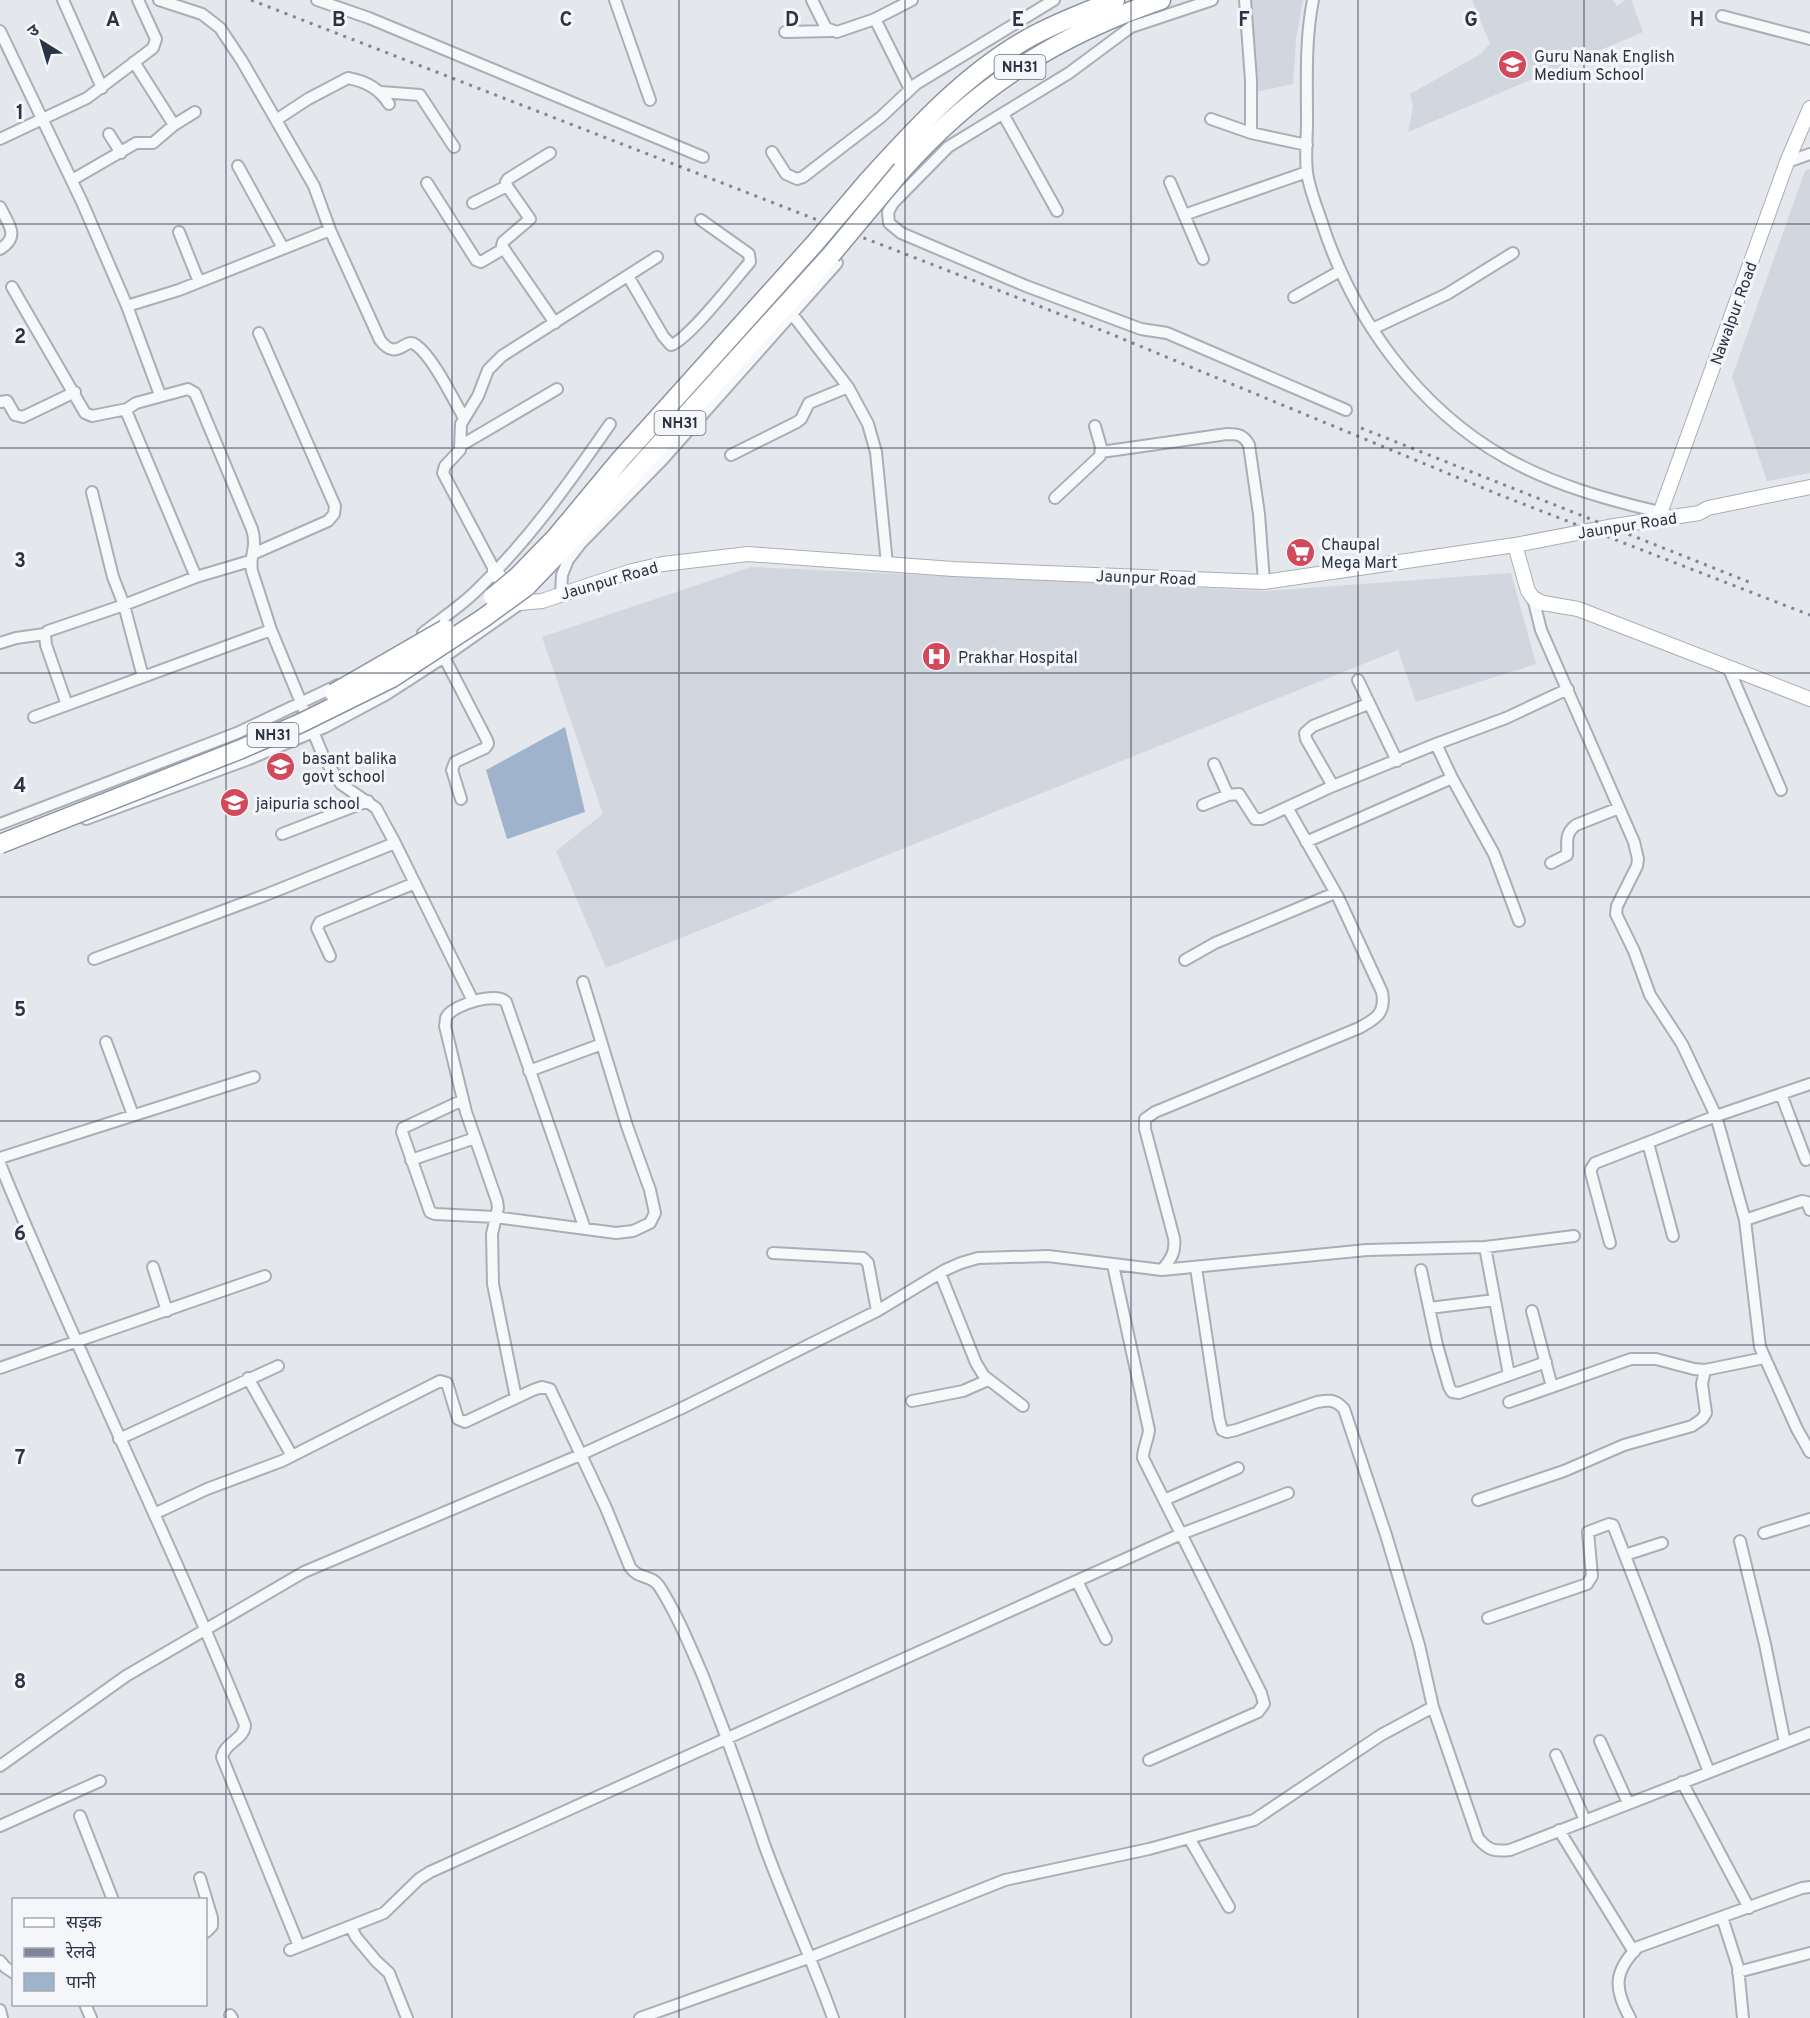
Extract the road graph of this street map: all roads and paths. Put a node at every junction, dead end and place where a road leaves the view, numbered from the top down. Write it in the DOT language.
graph roads {
  1 [pos="63,0"];
  2 [pos="138,0"];
  3 [pos="159,0"];
  4 [pos="317,0"];
  5 [pos="615,0"];
  6 [pos="812,0"];
  7 [pos="912,0"];
  8 [pos="1054,0"];
  9 [pos="1115,0"];
  10 [pos="1161,0"];
  11 [pos="1212,0"];
  12 [pos="1245,0"];
  13 [pos="1313,0"];
  14 [pos="1722,16"];
  15 [pos="874,19"];
  16 [pos="0,31"];
  17 [pos="831,31"];
  18 [pos="785,32"];
  19 [pos="1810,39"];
  20 [pos="134,62"];
  21 [pos="102,88"];
  22 [pos="910,89"];
  23 [pos="381,92"];
  24 [pos="650,100"];
  25 [pos="389,104"];
  26 [pos="1810,108"];
  27 [pos="195,112"];
  28 [pos="1003,114"];
  29 [pos="1211,119"];
  30 [pos="42,120"];
  31 [pos="276,120"];
  32 [pos="174,125"];
  33 [pos="1251,133"];
  34 [pos="110,134"];
  35 [pos="0,139"];
  36 [pos="1307,145"];
  37 [pos="454,147"];
  38 [pos="772,152"];
  39 [pos="121,153"];
  40 [pos="550,153"];
  41 [pos="1810,154"];
  42 [pos="703,157"];
  43 [pos="1787,162"];
  44 [pos="238,166"];
  45 [pos="1307,172"];
  46 [pos="72,180"];
  47 [pos="1170,182"];
  48 [pos="427,183"];
  49 [pos="507,186"];
  50 [pos="473,203"];
  51 [pos="0,207"];
  52 [pos="1057,211"];
  53 [pos="1184,215"];
  54 [pos="701,220"];
  55 [pos="330,230"];
  56 [pos="179,232"];
  57 [pos="283,248"];
  58 [pos="0,249"];
  59 [pos="504,249"];
  60 [pos="1513,253"];
  61 [pos="657,257"];
  62 [pos="834,259"];
  63 [pos="1203,259"];
  64 [pos="1340,272"];
  65 [pos="628,276"];
  66 [pos="199,282"];
  67 [pos="12,287"];
  68 [pos="1294,297"];
  69 [pos="127,306"];
  70 [pos="792,314"];
  71 [pos="555,323"];
  72 [pos="1372,329"];
  73 [pos="259,333"];
  74 [pos="848,387"];
  75 [pos="557,389"];
  76 [pos="75,392"];
  77 [pos="160,395"];
  78 [pos="0,402"];
  79 [pos="127,409"];
  80 [pos="1346,411"];
  81 [pos="464,417"];
  82 [pos="610,424"];
  83 [pos="1095,426"];
  84 [pos="460,446"];
  85 [pos="1101,452"];
  86 [pos="731,455"];
  87 [pos="1810,487"];
  88 [pos="92,492"];
  89 [pos="1810,496"];
  90 [pos="1055,498"];
  91 [pos="1699,513"];
  92 [pos="1659,516"];
  93 [pos="1515,545"];
  94 [pos="252,557"];
  95 [pos="887,564"];
  96 [pos="495,571"];
  97 [pos="196,577"];
  98 [pos="1264,582"];
  99 [pos="521,589"];
  100 [pos="561,594"];
  101 [pos="1533,598"];
  102 [pos="124,605"];
  103 [pos="271,630"];
  104 [pos="45,634"];
  105 [pos="0,643"];
  106 [pos="444,657"];
  107 [pos="1728,668"];
  108 [pos="143,678"];
  109 [pos="1358,680"];
  110 [pos="1568,689"];
  111 [pos="1810,699"];
  112 [pos="302,703"];
  113 [pos="1368,704"];
  114 [pos="67,705"];
  115 [pos="34,717"];
  116 [pos="313,732"];
  117 [pos="1436,744"];
  118 [pos="1397,761"];
  119 [pos="1214,764"];
  120 [pos="1452,778"];
  121 [pos="1333,786"];
  122 [pos="1781,790"];
  123 [pos="1228,795"];
  124 [pos="461,799"];
  125 [pos="368,801"];
  126 [pos="1203,805"];
  127 [pos="1619,808"];
  128 [pos="1288,809"];
  129 [pos="0,824"];
  130 [pos="0,832"];
  131 [pos="282,834"];
  132 [pos="1306,842"];
  133 [pos="395,843"];
  134 [pos="0,844"];
  135 [pos="0,851"];
  136 [pos="1551,863"];
  137 [pos="415,883"];
  138 [pos="1335,893"];
  139 [pos="1519,921"];
  140 [pos="330,957"];
  141 [pos="94,959"];
  142 [pos="1185,960"];
  143 [pos="583,982"];
  144 [pos="473,1002"];
  145 [pos="106,1042"];
  146 [pos="602,1044"];
  147 [pos="529,1071"];
  148 [pos="254,1077"];
  149 [pos="1810,1084"];
  150 [pos="1781,1094"];
  151 [pos="464,1100"];
  152 [pos="133,1115"];
  153 [pos="1716,1116"];
  154 [pos="475,1138"];
  155 [pos="1648,1143"];
  156 [pos="0,1158"];
  157 [pos="411,1160"];
  158 [pos="1806,1160"];
  159 [pos="0,1164"];
  160 [pos="1810,1210"];
  161 [pos="495,1217"];
  162 [pos="1745,1220"];
  163 [pos="585,1229"];
  164 [pos="1574,1236"];
  165 [pos="1673,1236"];
  166 [pos="1610,1243"];
  167 [pos="1485,1247"];
  168 [pos="773,1253"];
  169 [pos="1113,1265"];
  170 [pos="153,1267"];
  171 [pos="1196,1268"];
  172 [pos="1421,1269"];
  173 [pos="1162,1270"];
  174 [pos="940,1273"];
  175 [pos="265,1276"];
  176 [pos="1495,1300"];
  177 [pos="1429,1308"];
  178 [pos="167,1311"];
  179 [pos="877,1311"];
  180 [pos="1532,1311"];
  181 [pos="76,1343"];
  182 [pos="1764,1358"];
  183 [pos="1546,1362"];
  184 [pos="278,1366"];
  185 [pos="0,1368"];
  186 [pos="1705,1370"];
  187 [pos="1509,1375"];
  188 [pos="248,1378"];
  189 [pos="988,1380"];
  190 [pos="1552,1387"];
  191 [pos="516,1398"];
  192 [pos="912,1401"];
  193 [pos="1509,1402"];
  194 [pos="1023,1406"];
  195 [pos="119,1439"];
  196 [pos="1810,1452"];
  197 [pos="580,1455"];
  198 [pos="292,1456"];
  199 [pos="1238,1468"];
  200 [pos="1288,1493"];
  201 [pos="1164,1500"];
  202 [pos="1478,1500"];
  203 [pos="154,1514"];
  204 [pos="1810,1519"];
  205 [pos="1764,1533"];
  206 [pos="1181,1534"];
  207 [pos="1740,1541"];
  208 [pos="1662,1542"];
  209 [pos="1625,1555"];
  210 [pos="1077,1581"];
  211 [pos="1488,1618"];
  212 [pos="207,1630"];
  213 [pos="1106,1639"];
  214 [pos="1433,1707"];
  215 [pos="1810,1733"];
  216 [pos="728,1739"];
  217 [pos="1600,1741"];
  218 [pos="1785,1743"];
  219 [pos="1556,1755"];
  220 [pos="1149,1760"];
  221 [pos="0,1766"];
  222 [pos="1709,1772"];
  223 [pos="100,1781"];
  224 [pos="1682,1782"];
  225 [pos="1628,1803"];
  226 [pos="80,1816"];
  227 [pos="1585,1820"];
  228 [pos="0,1826"];
  229 [pos="1559,1830"];
  230 [pos="1189,1838"];
  231 [pos="200,1878"];
  232 [pos="1810,1887"];
  233 [pos="113,1898"];
  234 [pos="206,1898"];
  235 [pos="207,1901"];
  236 [pos="1229,1907"];
  237 [pos="1749,1908"];
  238 [pos="1722,1917"];
  239 [pos="351,1927"];
  240 [pos="207,1931"];
  241 [pos="1634,1952"];
  242 [pos="1810,1953"];
  243 [pos="811,1957"];
  244 [pos="0,1960"];
  245 [pos="12,1971"];
  246 [pos="1738,1972"];
  247 [pos="0,2010"];
  248 [pos="2,2018"];
  249 [pos="407,2018"];
  250 [pos="640,2018"];
  251 [pos="833,2018"];
  252 [pos="1630,2018"];
  253 [pos="1743,2018"];
  1 -- 21 [label="street"];
  2 -- 20 [label="street"];
  3 -- 31 [label="street"];
  4 -- 42 [label="street"];
  5 -- 24 [label="street"];
  6 -- 17 [label="street"];
  7 -- 15 [label="street"];
  8 -- 22 [label="street"];
  9 -- 99 [label="highway, NH31, bridge"];
  10 -- 62 [label="highway, NH31, bridge"];
  11 -- 28 [label="street"];
  12 -- 33 [label="street"];
  13 -- 36 [label="street"];
  14 -- 19 [label="street"];
  15 -- 17 [label="street"];
  15 -- 22 [label="street"];
  16 -- 30 [label="street"];
  17 -- 18 [label="street"];
  20 -- 21 [label="street"];
  20 -- 32 [label="street"];
  21 -- 30 [label="street"];
  22 -- 38 [label="street"];
  23 -- 25 [label="street"];
  23 -- 31 [label="street"];
  23 -- 37 [label="street"];
  26 -- 43 [label="street, Nawalpur Road"];
  27 -- 32 [label="street"];
  28 -- 52 [label="street"];
  28 -- 80 [label="street"];
  29 -- 33 [label="street"];
  30 -- 35 [label="street"];
  30 -- 46 [label="street"];
  31 -- 55 [label="street"];
  32 -- 39 [label="street"];
  33 -- 36 [label="street"];
  34 -- 39 [label="street"];
  36 -- 45 [label="street"];
  39 -- 46 [label="street"];
  40 -- 49 [label="street"];
  41 -- 43 [label="street"];
  43 -- 92 [label="street, Nawalpur Road"];
  44 -- 57 [label="street"];
  45 -- 53 [label="street"];
  45 -- 64 [label="street"];
  46 -- 69 [label="street"];
  47 -- 53 [label="street"];
  48 -- 59 [label="street"];
  49 -- 50 [label="street"];
  49 -- 59 [label="street"];
  51 -- 58 [label="street"];
  53 -- 63 [label="street"];
  54 -- 65 [label="street"];
  55 -- 57 [label="street"];
  55 -- 81 [label="street"];
  56 -- 66 [label="street"];
  57 -- 66 [label="street"];
  59 -- 71 [label="street"];
  60 -- 72 [label="street"];
  61 -- 65 [label="street"];
  62 -- 70 [label="street"];
  62 -- 99 [label="highway, NH31"];
  64 -- 68 [label="street"];
  64 -- 72 [label="street"];
  65 -- 71 [label="street"];
  66 -- 69 [label="street"];
  67 -- 76 [label="street"];
  69 -- 77 [label="street"];
  70 -- 74 [label="street"];
  70 -- 100 [label="street"];
  71 -- 81 [label="street"];
  72 -- 92 [label="street"];
  73 -- 94 [label="street"];
  74 -- 86 [label="street"];
  74 -- 95 [label="street"];
  75 -- 84 [label="street"];
  76 -- 78 [label="street"];
  76 -- 79 [label="street"];
  77 -- 79 [label="street"];
  77 -- 94 [label="street"];
  79 -- 97 [label="street"];
  81 -- 84 [label="street"];
  82 -- 96 [label="street"];
  83 -- 85 [label="street"];
  84 -- 96 [label="street"];
  85 -- 90 [label="street"];
  85 -- 98 [label="street"];
  87 -- 91 [label="street, Jaunpur Road"];
  88 -- 102 [label="street"];
  89 -- 91 [label="street"];
  91 -- 92 [label="street, Jaunpur Road"];
  92 -- 93 [label="street, Jaunpur Road"];
  93 -- 98 [label="street, Jaunpur Road"];
  93 -- 101 [label="street"];
  94 -- 97 [label="street"];
  94 -- 103 [label="street"];
  95 -- 98 [label="street, Jaunpur Road"];
  95 -- 100 [label="street, Jaunpur Road"];
  96 -- 99 [label="street"];
  96 -- 112 [label="street"];
  97 -- 102 [label="street"];
  99 -- 100 [label="street, Jaunpur Road"];
  99 -- 106 [label="street"];
  99 -- 130 [label="highway, NH31, bridge"];
  99 -- 134 [label="highway, NH31, bridge"];
  101 -- 107 [label="street"];
  101 -- 110 [label="street"];
  102 -- 104 [label="street"];
  102 -- 108 [label="street"];
  103 -- 108 [label="street"];
  103 -- 112 [label="street"];
  104 -- 105 [label="street"];
  104 -- 114 [label="street"];
  106 -- 116 [label="street"];
  106 -- 124 [label="street"];
  107 -- 111 [label="street"];
  107 -- 122 [label="street"];
  108 -- 114 [label="street"];
  109 -- 113 [label="street"];
  110 -- 117 [label="street"];
  110 -- 127 [label="street"];
  112 -- 116 [label="street"];
  112 -- 129 [label="street"];
  113 -- 118 [label="street"];
  113 -- 121 [label="street"];
  114 -- 115 [label="street"];
  116 -- 125 [label="street"];
  116 -- 135 [label="street"];
  117 -- 118 [label="street"];
  117 -- 120 [label="street"];
  118 -- 121 [label="street"];
  119 -- 123 [label="street"];
  120 -- 132 [label="street"];
  120 -- 139 [label="street"];
  121 -- 128 [label="street"];
  123 -- 126 [label="street"];
  123 -- 128 [label="street"];
  125 -- 131 [label="street"];
  125 -- 133 [label="street"];
  127 -- 136 [label="street"];
  127 -- 153 [label="street"];
  128 -- 132 [label="street"];
  132 -- 138 [label="street"];
  133 -- 137 [label="street"];
  133 -- 141 [label="street"];
  137 -- 140 [label="street"];
  137 -- 144 [label="street"];
  138 -- 142 [label="street"];
  138 -- 173 [label="street"];
  143 -- 146 [label="street"];
  144 -- 147 [label="street"];
  144 -- 151 [label="street"];
  145 -- 152 [label="street"];
  146 -- 147 [label="street"];
  146 -- 163 [label="street"];
  147 -- 163 [label="street"];
  148 -- 152 [label="street"];
  149 -- 150 [label="street"];
  150 -- 153 [label="street"];
  150 -- 158 [label="street"];
  151 -- 154 [label="street"];
  151 -- 157 [label="street"];
  152 -- 156 [label="street"];
  153 -- 155 [label="street"];
  153 -- 162 [label="street"];
  154 -- 157 [label="street"];
  154 -- 161 [label="street"];
  155 -- 165 [label="street"];
  155 -- 166 [label="street"];
  157 -- 161 [label="street"];
  159 -- 181 [label="street"];
  160 -- 162 [label="street"];
  161 -- 163 [label="street"];
  161 -- 191 [label="street"];
  162 -- 182 [label="street"];
  164 -- 167 [label="street"];
  167 -- 171 [label="street"];
  167 -- 176 [label="street"];
  168 -- 179 [label="street"];
  169 -- 173 [label="street"];
  169 -- 174 [label="street"];
  169 -- 201 [label="street"];
  170 -- 178 [label="street"];
  171 -- 173 [label="street"];
  171 -- 214 [label="street"];
  172 -- 177 [label="street"];
  174 -- 179 [label="street"];
  174 -- 189 [label="street"];
  175 -- 178 [label="street"];
  176 -- 177 [label="street"];
  176 -- 187 [label="street"];
  177 -- 187 [label="street"];
  178 -- 181 [label="street"];
  179 -- 197 [label="street"];
  180 -- 183 [label="street"];
  181 -- 185 [label="street"];
  181 -- 195 [label="street"];
  182 -- 186 [label="street"];
  182 -- 196 [label="street"];
  183 -- 187 [label="street"];
  183 -- 190 [label="street"];
  184 -- 188 [label="street"];
  186 -- 190 [label="street"];
  186 -- 202 [label="street"];
  188 -- 195 [label="street"];
  188 -- 198 [label="street"];
  189 -- 192 [label="street"];
  189 -- 194 [label="street"];
  190 -- 193 [label="street"];
  191 -- 197 [label="street"];
  191 -- 198 [label="street"];
  195 -- 203 [label="street"];
  197 -- 212 [label="street"];
  197 -- 216 [label="street"];
  198 -- 203 [label="street"];
  199 -- 201 [label="street"];
  200 -- 206 [label="street"];
  201 -- 206 [label="street"];
  203 -- 212 [label="street"];
  204 -- 205 [label="street"];
  206 -- 210 [label="street"];
  206 -- 220 [label="street"];
  207 -- 218 [label="street"];
  208 -- 209 [label="street"];
  209 -- 211 [label="street"];
  209 -- 222 [label="street"];
  210 -- 213 [label="street"];
  210 -- 216 [label="street"];
  212 -- 221 [label="street"];
  212 -- 239 [label="street"];
  214 -- 229 [label="street"];
  214 -- 230 [label="street"];
  215 -- 218 [label="street"];
  216 -- 239 [label="street"];
  216 -- 243 [label="street"];
  217 -- 225 [label="street"];
  218 -- 222 [label="street"];
  219 -- 227 [label="street"];
  222 -- 224 [label="street"];
  223 -- 228 [label="street"];
  224 -- 225 [label="street"];
  224 -- 237 [label="street"];
  225 -- 227 [label="street"];
  226 -- 233 [label="street"];
  227 -- 229 [label="street"];
  229 -- 241 [label="street"];
  230 -- 236 [label="street"];
  230 -- 243 [label="street"];
  231 -- 234 [label="street"];
  232 -- 237 [label="street"];
  235 -- 240 [label="street"];
  237 -- 238 [label="street"];
  238 -- 241 [label="street"];
  238 -- 246 [label="street"];
  239 -- 249 [label="street"];
  241 -- 252 [label="street"];
  242 -- 246 [label="street"];
  243 -- 250 [label="street"];
  243 -- 251 [label="street"];
  244 -- 245 [label="street"];
  246 -- 253 [label="street"];
  247 -- 248 [label="street"];
}
